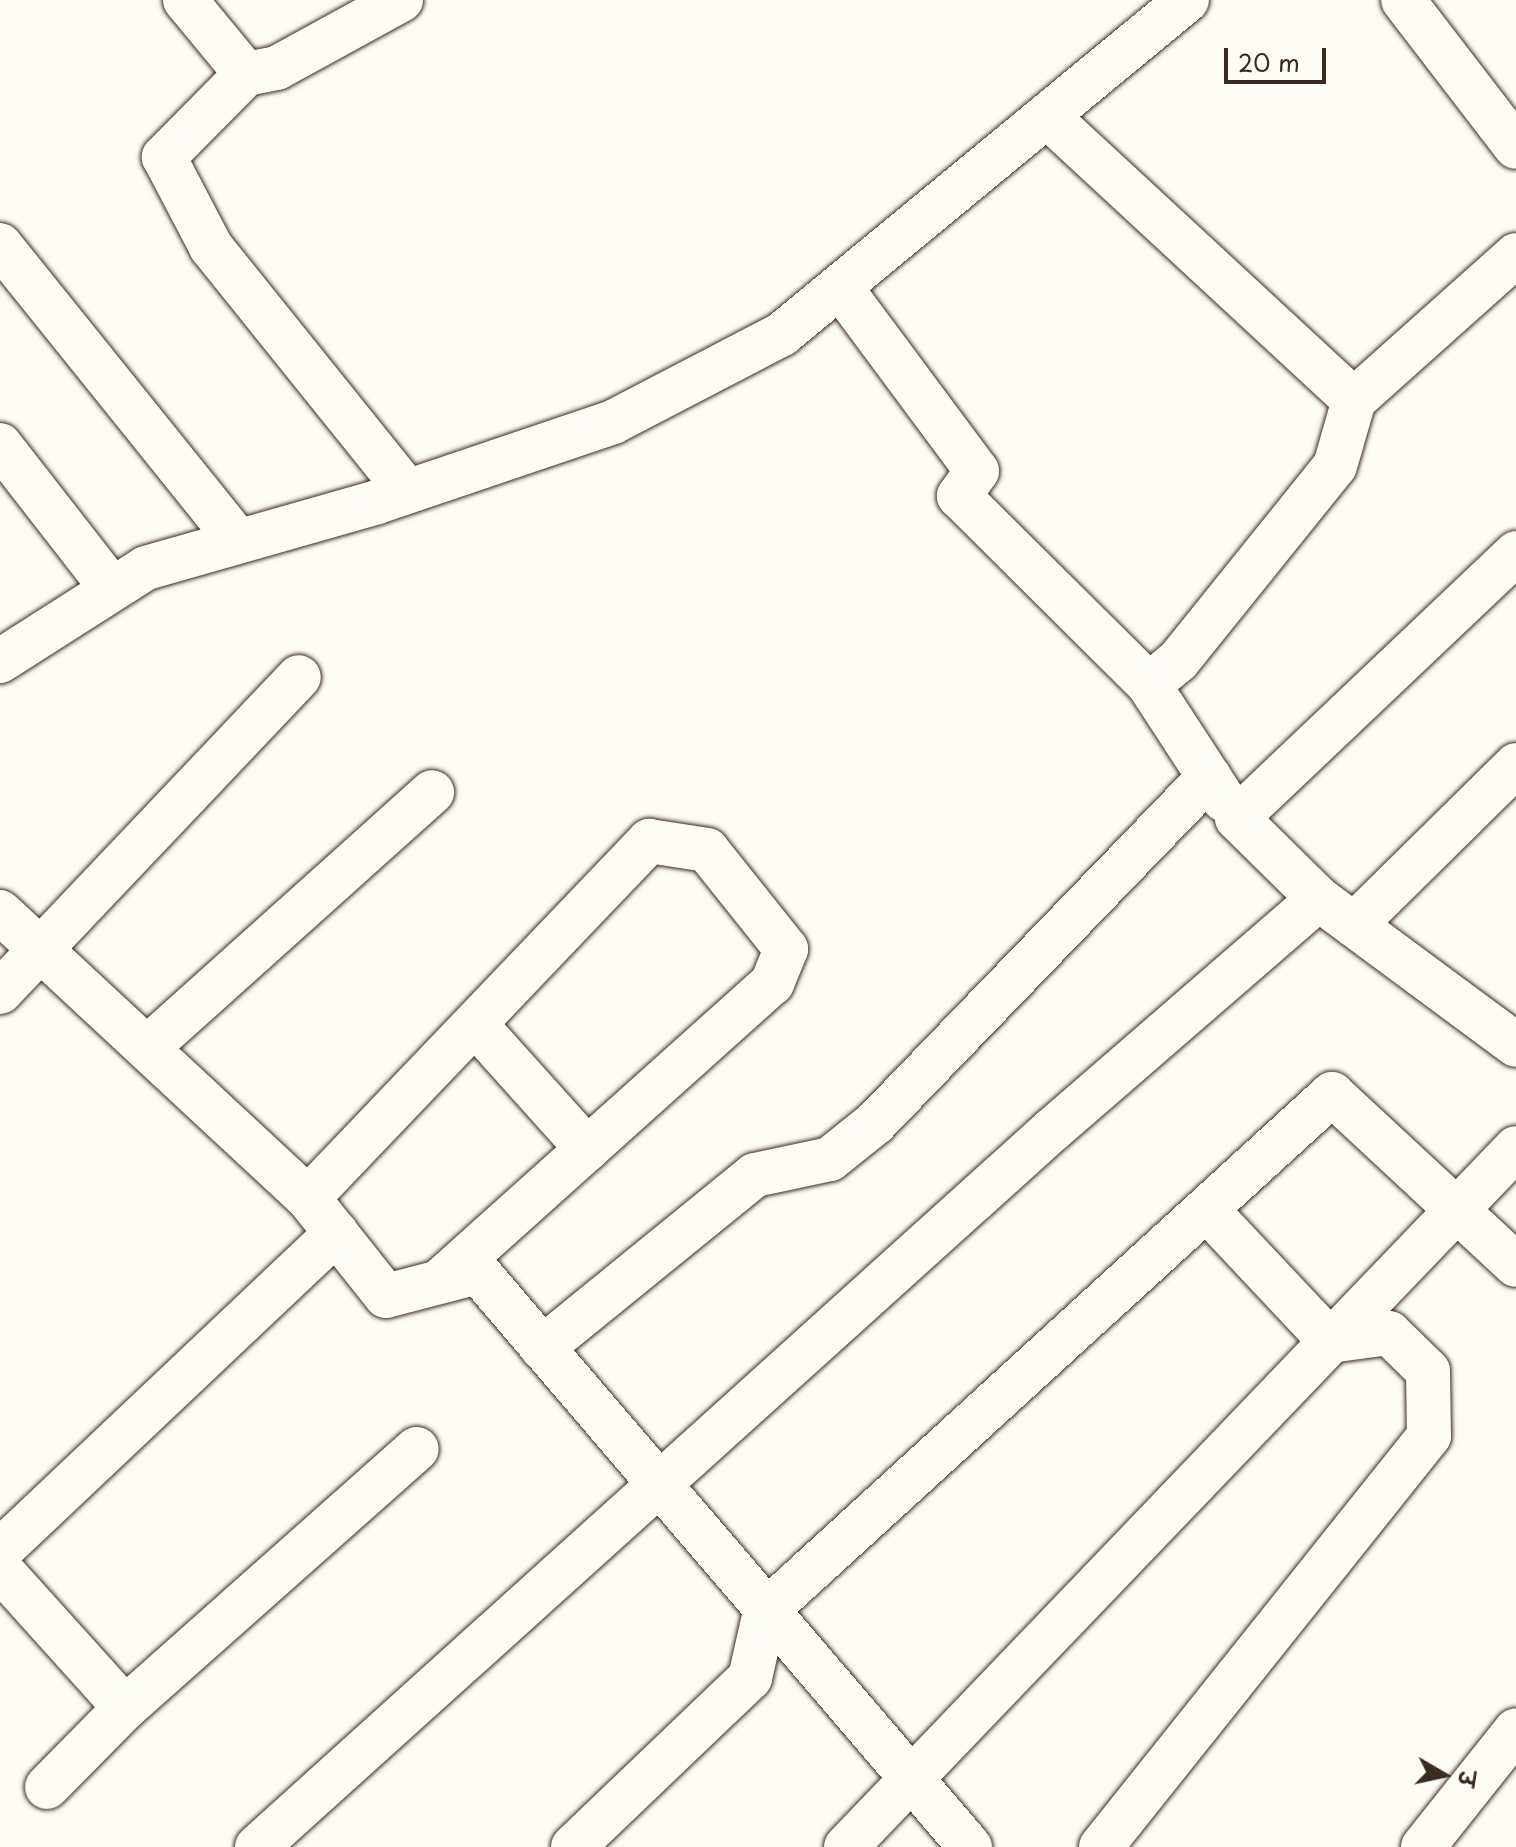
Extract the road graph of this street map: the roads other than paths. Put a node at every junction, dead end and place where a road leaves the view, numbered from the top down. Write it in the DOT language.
graph roads {
  1 [pos="185,0"];
  2 [pos="401,0"];
  3 [pos="1187,0"];
  4 [pos="1417,5"];
  5 [pos="246,74"];
  6 [pos="1047,116"];
  7 [pos="1516,147"];
  8 [pos="0,245"];
  9 [pos="1516,255"];
  10 [pos="841,288"];
  11 [pos="1354,400"];
  12 [pos="0,445"];
  13 [pos="407,491"];
  14 [pos="238,541"];
  15 [pos="1516,553"];
  16 [pos="112,589"];
  17 [pos="0,661"];
  18 [pos="299,677"];
  19 [pos="1149,685"];
  20 [pos="1516,765"];
  21 [pos="1209,777"];
  22 [pos="432,792"];
  23 [pos="1237,818"];
  24 [pos="1319,899"];
  25 [pos="0,912"];
  26 [pos="1354,925"];
  27 [pos="42,951"];
  28 [pos="0,992"];
  29 [pos="475,1024"];
  30 [pos="1516,1045"];
  31 [pos="147,1048"];
  32 [pos="1516,1148"];
  33 [pos="587,1149"];
  34 [pos="308,1198"];
  35 [pos="1459,1207"];
  36 [pos="1209,1212"];
  37 [pos="336,1233"];
  38 [pos="1516,1265"];
  39 [pos="438,1282"];
  40 [pos="1330,1341"];
  41 [pos="542,1348"];
  42 [pos="417,1449"];
  43 [pos="659,1487"];
  44 [pos="0,1551"];
  45 [pos="0,1569"];
  46 [pos="765,1612"];
  47 [pos="125,1708"];
  48 [pos="1514,1737"];
  49 [pos="909,1778"];
  50 [pos="47,1787"];
  51 [pos="257,1847"];
  52 [pos="573,1847"];
  53 [pos="846,1847"];
  54 [pos="970,1847"];
  55 [pos="1101,1847"];
  56 [pos="1423,1847"];
  1 -- 5 [label="street"];
  2 -- 5 [label="street"];
  3 -- 6 [label="street"];
  4 -- 7 [label="street"];
  5 -- 13 [label="street"];
  6 -- 10 [label="street"];
  6 -- 11 [label="street"];
  8 -- 14 [label="street"];
  9 -- 11 [label="street"];
  10 -- 13 [label="street"];
  10 -- 19 [label="street"];
  11 -- 19 [label="street"];
  12 -- 16 [label="street"];
  13 -- 14 [label="street"];
  14 -- 16 [label="street"];
  15 -- 23 [label="street"];
  16 -- 17 [label="street"];
  18 -- 27 [label="street"];
  19 -- 21 [label="street"];
  20 -- 26 [label="street"];
  21 -- 23 [label="street"];
  21 -- 41 [label="street"];
  22 -- 31 [label="street"];
  23 -- 24 [label="street"];
  24 -- 26 [label="street"];
  24 -- 43 [label="street"];
  25 -- 27 [label="street"];
  26 -- 30 [label="street"];
  27 -- 28 [label="street"];
  27 -- 31 [label="street"];
  29 -- 33 [label="street"];
  29 -- 33 [label="street"];
  29 -- 34 [label="street"];
  31 -- 34 [label="street"];
  32 -- 35 [label="street"];
  33 -- 39 [label="street"];
  34 -- 37 [label="street"];
  35 -- 36 [label="street"];
  35 -- 38 [label="street"];
  35 -- 40 [label="street"];
  36 -- 40 [label="street"];
  36 -- 46 [label="street"];
  37 -- 39 [label="street"];
  37 -- 44 [label="street"];
  39 -- 41 [label="street"];
  40 -- 49 [label="street"];
  40 -- 55 [label="street"];
  41 -- 43 [label="street"];
  42 -- 47 [label="street"];
  43 -- 46 [label="street"];
  43 -- 51 [label="street"];
  45 -- 47 [label="street"];
  46 -- 49 [label="street"];
  46 -- 52 [label="street"];
  47 -- 50 [label="street"];
  48 -- 56 [label="street"];
  49 -- 53 [label="street"];
  49 -- 54 [label="street"];
}
